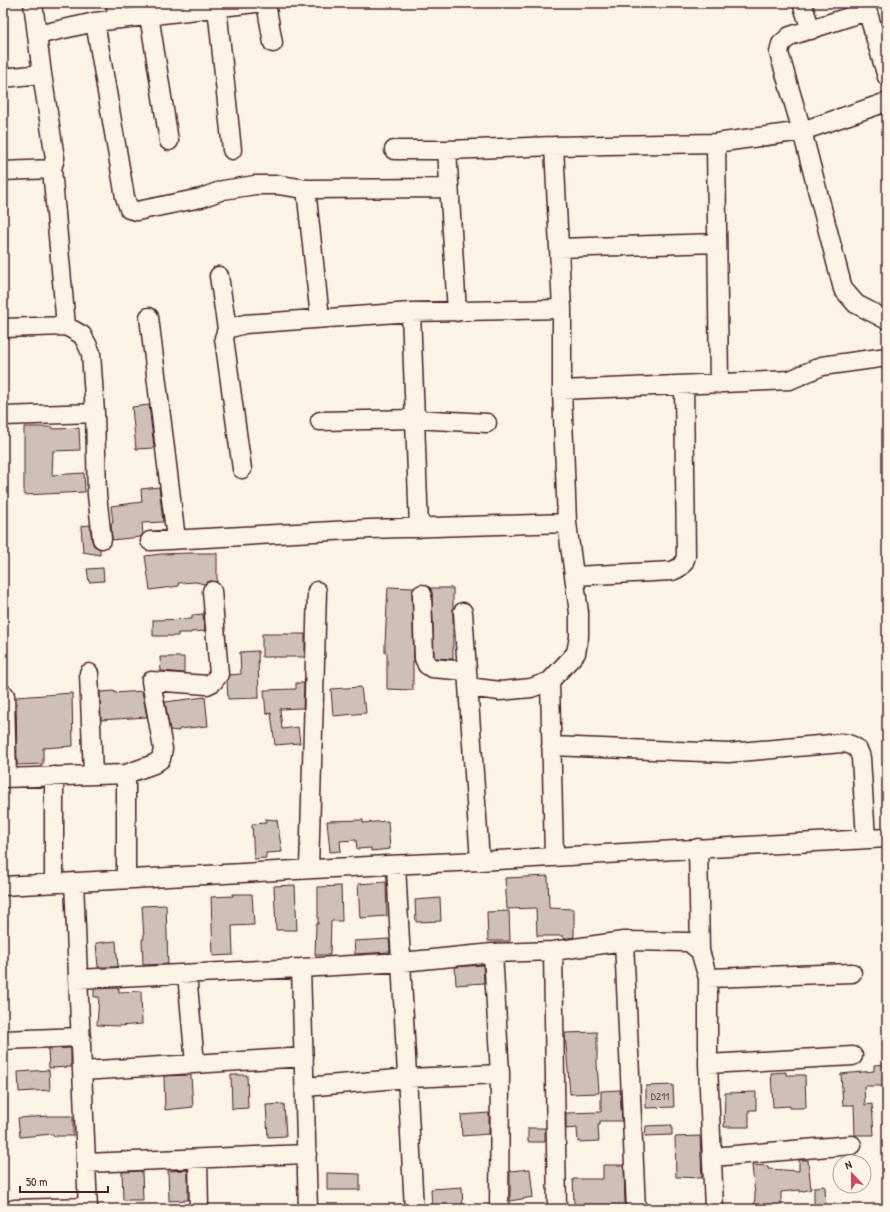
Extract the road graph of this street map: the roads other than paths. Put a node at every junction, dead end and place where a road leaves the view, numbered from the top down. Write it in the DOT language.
graph roads {
  1 [pos="33,3"];
  2 [pos="255,3"];
  3 [pos="266,3"];
  4 [pos="802,3"];
  5 [pos="186,7"];
  6 [pos="217,7"];
  7 [pos="866,7"];
  8 [pos="117,11"];
  9 [pos="149,15"];
  10 [pos="95,22"];
  11 [pos="811,30"];
  12 [pos="37,35"];
  13 [pos="273,43"];
  14 [pos="42,74"];
  15 [pos="887,77"];
  16 [pos="3,78"];
  17 [pos="887,102"];
  18 [pos="802,131"];
  19 [pos="169,141"];
  20 [pos="716,143"];
  21 [pos="554,146"];
  22 [pos="232,150"];
  23 [pos="394,150"];
  24 [pos="447,150"];
  25 [pos="52,169"];
  26 [pos="3,171"];
  27 [pos="449,188"];
  28 [pos="306,189"];
  29 [pos="717,243"];
  30 [pos="559,248"];
  31 [pos="219,276"];
  32 [pos="562,309"];
  33 [pos="411,312"];
  34 [pos="457,312"];
  35 [pos="149,317"];
  36 [pos="320,318"];
  37 [pos="887,320"];
  38 [pos="66,326"];
  39 [pos="3,328"];
  40 [pos="227,329"];
  41 [pos="887,357"];
  42 [pos="719,384"];
  43 [pos="684,385"];
  44 [pos="562,390"];
  45 [pos="95,413"];
  46 [pos="3,416"];
  47 [pos="416,419"];
  48 [pos="320,422"];
  49 [pos="487,423"];
  50 [pos="242,469"];
  51 [pos="567,523"];
  52 [pos="420,528"];
  53 [pos="102,539"];
  54 [pos="176,539"];
  55 [pos="150,541"];
  56 [pos="574,576"];
  57 [pos="212,591"];
  58 [pos="317,591"];
  59 [pos="422,594"];
  60 [pos="462,612"];
  61 [pos="88,673"];
  62 [pos="467,679"];
  63 [pos="550,681"];
  64 [pos="4,695"];
  65 [pos="551,746"];
  66 [pos="126,774"];
  67 [pos="93,775"];
  68 [pos="54,776"];
  69 [pos="5,778"];
  70 [pos="887,838"];
  71 [pos="866,839"];
  72 [pos="698,848"];
  73 [pos="554,856"];
  74 [pos="480,861"];
  75 [pos="396,865"];
  76 [pos="309,869"];
  77 [pos="126,879"];
  78 [pos="74,882"];
  79 [pos="54,883"];
  80 [pos="3,886"];
  81 [pos="624,941"];
  82 [pos="553,951"];
  83 [pos="700,951"];
  84 [pos="493,953"];
  85 [pos="402,962"];
  86 [pos="301,968"];
  87 [pos="852,973"];
  88 [pos="187,974"];
  89 [pos="708,978"];
  90 [pos="78,979"];
  91 [pos="81,1037"];
  92 [pos="3,1040"];
  93 [pos="853,1056"];
  94 [pos="304,1058"];
  95 [pos="195,1064"];
  96 [pos="708,1064"];
  97 [pos="82,1071"];
  98 [pos="500,1074"];
  99 [pos="408,1078"];
  100 [pos="305,1087"];
  101 [pos="852,1145"];
  102 [pos="307,1154"];
  103 [pos="712,1157"];
  104 [pos="198,1159"];
  105 [pos="86,1163"];
  106 [pos="88,1208"];
  107 [pos="14,1209"];
  108 [pos="199,1209"];
  109 [pos="308,1209"];
  110 [pos="414,1209"];
  111 [pos="499,1209"];
  112 [pos="557,1209"];
  113 [pos="636,1209"];
  114 [pos="714,1209"];
  1 -- 12 [label="street"];
  2 -- 6 [label="street"];
  3 -- 13 [label="street"];
  4 -- 11 [label="street"];
  5 -- 6 [label="street"];
  5 -- 9 [label="street"];
  6 -- 22 [label="street"];
  7 -- 11 [label="street"];
  7 -- 15 [label="street"];
  8 -- 9 [label="street"];
  8 -- 10 [label="street"];
  9 -- 19 [label="street"];
  10 -- 12 [label="street"];
  10 -- 28 [label="street"];
  11 -- 18 [label="street"];
  12 -- 14 [label="street"];
  14 -- 16 [label="street"];
  14 -- 25 [label="street"];
  17 -- 18 [label="street"];
  18 -- 20 [label="street"];
  18 -- 37 [label="street"];
  20 -- 21 [label="street"];
  20 -- 29 [label="street"];
  21 -- 24 [label="street"];
  21 -- 30 [label="street"];
  23 -- 24 [label="street"];
  24 -- 27 [label="street"];
  25 -- 26 [label="street"];
  25 -- 38 [label="street"];
  27 -- 28 [label="street"];
  27 -- 34 [label="street"];
  28 -- 36 [label="street"];
  29 -- 30 [label="street"];
  29 -- 42 [label="street"];
  30 -- 32 [label="street"];
  31 -- 40 [label="street"];
  32 -- 34 [label="street"];
  32 -- 44 [label="street"];
  33 -- 34 [label="street"];
  33 -- 36 [label="street"];
  33 -- 47 [label="street"];
  35 -- 54 [label="street"];
  36 -- 40 [label="street"];
  38 -- 39 [label="street"];
  38 -- 45 [label="street"];
  40 -- 50 [label="street"];
  41 -- 42 [label="street"];
  42 -- 43 [label="street"];
  43 -- 44 [label="street"];
  43 -- 56 [label="street"];
  44 -- 51 [label="street"];
  45 -- 46 [label="street"];
  45 -- 53 [label="street"];
  47 -- 48 [label="street"];
  47 -- 49 [label="street"];
  47 -- 52 [label="street"];
  51 -- 52 [label="street"];
  51 -- 56 [label="street"];
  52 -- 54 [label="street"];
  54 -- 55 [label="street"];
  56 -- 63 [label="street"];
  57 -- 66 [label="street"];
  58 -- 76 [label="street"];
  59 -- 62 [label="street"];
  60 -- 62 [label="street"];
  61 -- 67 [label="street"];
  62 -- 63 [label="street"];
  62 -- 74 [label="street"];
  63 -- 65 [label="street"];
  64 -- 69 [label="street"];
  65 -- 71 [label="street"];
  65 -- 73 [label="street"];
  66 -- 67 [label="street"];
  66 -- 77 [label="street"];
  67 -- 68 [label="street"];
  68 -- 69 [label="street"];
  68 -- 79 [label="street"];
  70 -- 71 [label="street"];
  71 -- 72 [label="street"];
  72 -- 73 [label="street"];
  72 -- 83 [label="street"];
  73 -- 74 [label="street"];
  74 -- 75 [label="street"];
  75 -- 76 [label="street"];
  75 -- 85 [label="street"];
  76 -- 77 [label="street"];
  77 -- 78 [label="street"];
  78 -- 79 [label="street"];
  78 -- 90 [label="street"];
  79 -- 80 [label="street"];
  81 -- 82 [label="street"];
  81 -- 83 [label="street"];
  81 -- 113 [label="street"];
  82 -- 84 [label="street"];
  82 -- 112 [label="street"];
  83 -- 89 [label="street"];
  84 -- 85 [label="street"];
  84 -- 98 [label="street"];
  85 -- 86 [label="street"];
  85 -- 99 [label="street"];
  86 -- 88 [label="street"];
  86 -- 94 [label="street"];
  87 -- 89 [label="street"];
  88 -- 90 [label="street"];
  88 -- 95 [label="street"];
  89 -- 96 [label="street"];
  90 -- 91 [label="street"];
  91 -- 92 [label="street"];
  91 -- 97 [label="street"];
  93 -- 96 [label="street"];
  94 -- 95 [label="street"];
  94 -- 100 [label="street"];
  95 -- 97 [label="street"];
  96 -- 103 [label="street"];
  97 -- 105 [label="street"];
  98 -- 99 [label="street"];
  98 -- 111 [label="street"];
  99 -- 100 [label="street"];
  99 -- 110 [label="street"];
  100 -- 102 [label="street"];
  101 -- 103 [label="street"];
  102 -- 104 [label="street"];
  102 -- 109 [label="street"];
  103 -- 114 [label="street"];
  104 -- 105 [label="street"];
  104 -- 108 [label="street"];
  105 -- 106 [label="street"];
  106 -- 107 [label="street"];
}
